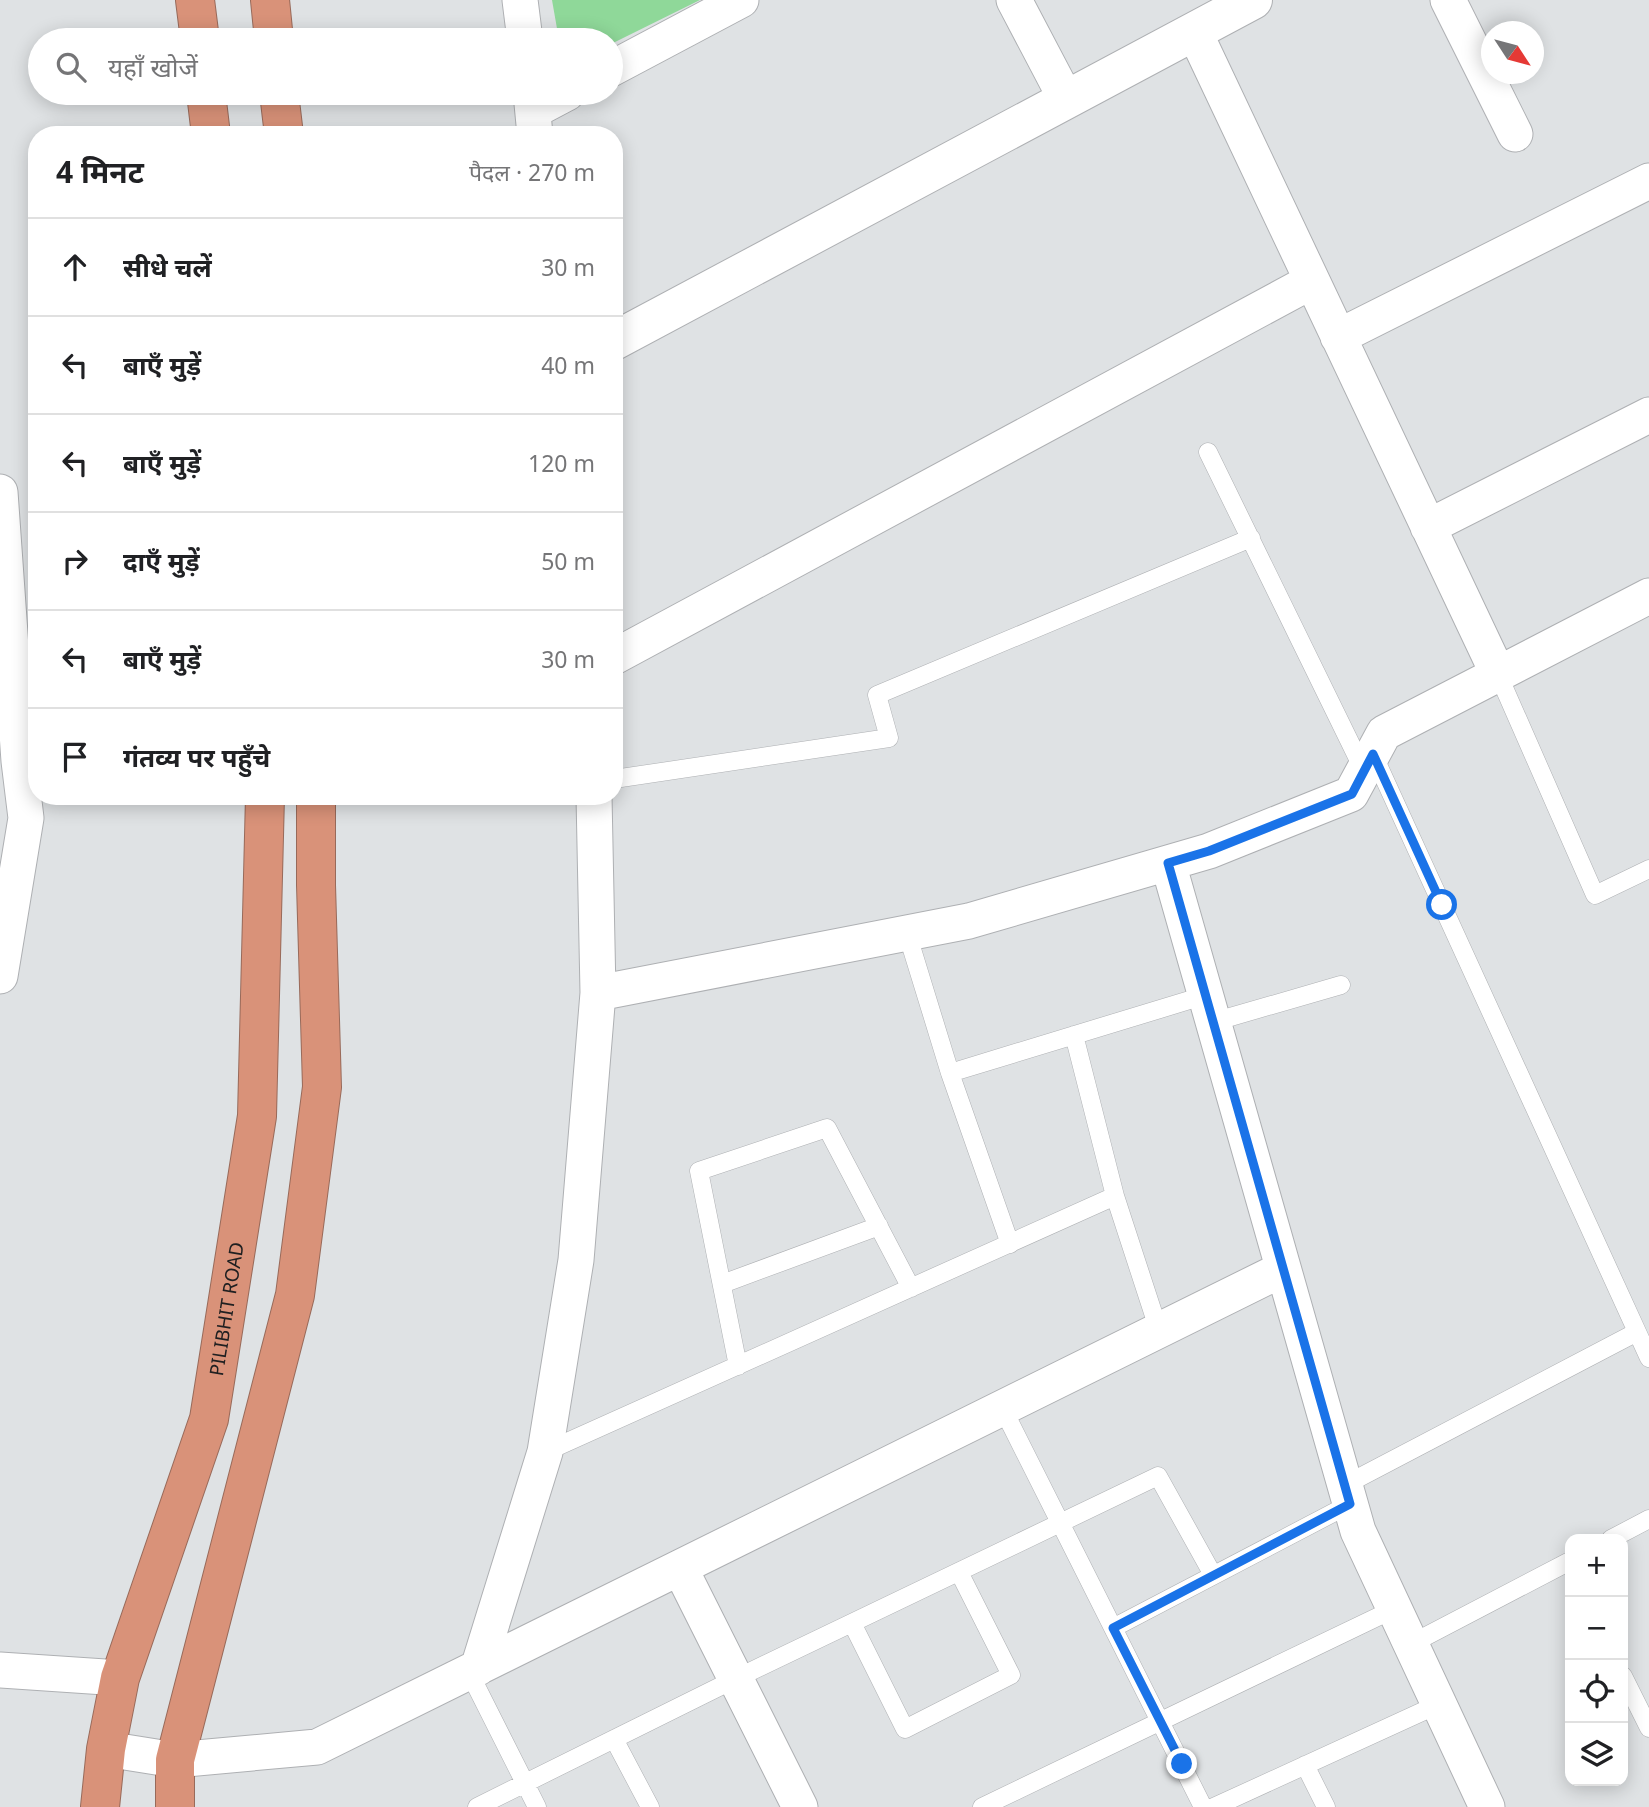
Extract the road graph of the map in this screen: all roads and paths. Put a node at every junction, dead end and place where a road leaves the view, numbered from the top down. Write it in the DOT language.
graph roads {
  1 [pos="195,0"];
  2 [pos="270,0"];
  3 [pos="520,0"];
  4 [pos="741,0"];
  5 [pos="1014,0"];
  6 [pos="1253,0"];
  7 [pos="1448,0"];
  8 [pos="198,28"];
  9 [pos="273,28"];
  10 [pos="524,28"];
  11 [pos="1194,32"];
  12 [pos="623,63"];
  13 [pos="1066,99"];
  14 [pos="207,105"];
  15 [pos="280,105"];
  16 [pos="210,126"];
  17 [pos="283,126"];
  18 [pos="1514,134"];
  19 [pos="1649,181"];
  20 [pos="1312,281"];
  21 [pos="623,336"];
  22 [pos="1338,337"];
  23 [pos="1649,415"];
  24 [pos="1208,452"];
  25 [pos="0,492"];
  26 [pos="1428,527"];
  27 [pos="1251,538"];
  28 [pos="1649,596"];
  29 [pos="623,652"];
  30 [pos="1498,674"];
  31 [pos="19,761"];
  32 [pos="1368,762"];
  33 [pos="623,778"];
  34 [pos="265,805"];
  35 [pos="316,805"];
  36 [pos="594,805"];
  37 [pos="1168,863"];
  38 [pos="1649,869"];
  39 [pos="907,933"];
  40 [pos="0,976"];
  41 [pos="1341,985"];
  42 [pos="598,993"];
  43 [pos="1209,1009"];
  44 [pos="1074,1035"];
  45 [pos="950,1073"];
  46 [pos="1115,1196"];
  47 [pos="879,1226"];
  48 [pos="1010,1244"];
  49 [pos="1283,1269"];
  50 [pos="722,1284"];
  51 [pos="911,1288"];
  52 [pos="1159,1331"];
  53 [pos="1637,1332"];
  54 [pos="1649,1358"];
  55 [pos="738,1366"];
  56 [pos="1003,1409"];
  57 [pos="545,1452"];
  58 [pos="1347,1494"];
  59 [pos="1649,1519"];
  60 [pos="1060,1523"];
  61 [pos="1620,1534"];
  62 [pos="1565,1567"];
  63 [pos="680,1569"];
  64 [pos="959,1572"];
  65 [pos="1213,1575"];
  66 [pos="1394,1609"];
  67 [pos="852,1623"];
  68 [pos="1113,1628"];
  69 [pos="1411,1644"];
  70 [pos="0,1670"];
  71 [pos="474,1670"];
  72 [pos="120,1678"];
  73 [pos="735,1679"];
  74 [pos="1628,1686"];
  75 [pos="1439,1704"];
  76 [pos="1160,1721"];
  77 [pos="1649,1728"];
  78 [pos="614,1739"];
  79 [pos="106,1749"];
  80 [pos="176,1760"];
  81 [pos="1305,1765"];
  82 [pos="525,1783"];
  83 [pos="100,1807"];
  84 [pos="175,1807"];
  85 [pos="477,1807"];
  86 [pos="537,1807"];
  87 [pos="650,1807"];
  88 [pos="800,1807"];
  89 [pos="982,1807"];
  90 [pos="1203,1807"];
  91 [pos="1214,1807"];
  92 [pos="1326,1807"];
  93 [pos="1487,1807"];
  1 -- 8 [label="highway"];
  2 -- 9 [label="highway"];
  3 -- 10 [label="street"];
  4 -- 12 [label="street"];
  5 -- 13 [label="street"];
  6 -- 11 [label="street"];
  7 -- 18 [label="street"];
  11 -- 13 [label="street"];
  11 -- 20 [label="street"];
  13 -- 21 [label="street"];
  14 -- 16 [label="highway"];
  15 -- 17 [label="highway"];
  19 -- 22 [label="street"];
  20 -- 22 [label="street"];
  20 -- 29 [label="street"];
  22 -- 26 [label="street"];
  23 -- 26 [label="street"];
  24 -- 27 [label="lane"];
  25 -- 31 [label="street"];
  26 -- 30 [label="street"];
  27 -- 32 [label="lane"];
  27 -- 33 [label="lane"];
  28 -- 30 [label="street"];
  30 -- 32 [label="street"];
  30 -- 38 [label="lane"];
  31 -- 40 [label="street"];
  32 -- 37 [label="street"];
  32 -- 53 [label="lane"];
  34 -- 72 [label="highway, PILIBHIT ROAD"];
  35 -- 80 [label="highway"];
  36 -- 42 [label="street"];
  37 -- 39 [label="street"];
  37 -- 43 [label="street"];
  39 -- 42 [label="street"];
  39 -- 45 [label="lane"];
  41 -- 43 [label="lane"];
  42 -- 57 [label="street"];
  43 -- 44 [label="lane"];
  43 -- 49 [label="street"];
  44 -- 45 [label="lane"];
  44 -- 46 [label="lane"];
  45 -- 48 [label="lane"];
  46 -- 48 [label="lane"];
  46 -- 52 [label="lane"];
  47 -- 50 [label="lane"];
  47 -- 50 [label="lane"];
  47 -- 51 [label="lane"];
  48 -- 51 [label="lane"];
  49 -- 52 [label="street"];
  49 -- 58 [label="street"];
  50 -- 55 [label="lane"];
  51 -- 55 [label="lane"];
  52 -- 56 [label="street"];
  53 -- 54 [label="lane"];
  53 -- 58 [label="lane"];
  55 -- 57 [label="lane"];
  56 -- 60 [label="lane"];
  56 -- 63 [label="street"];
  57 -- 71 [label="street"];
  58 -- 65 [label="lane"];
  58 -- 66 [label="street"];
  59 -- 61 [label="lane"];
  60 -- 64 [label="lane"];
  60 -- 65 [label="lane"];
  60 -- 68 [label="lane"];
  62 -- 69 [label="lane"];
  63 -- 71 [label="street"];
  63 -- 73 [label="street"];
  64 -- 67 [label="lane"];
  64 -- 67 [label="lane"];
  65 -- 68 [label="lane"];
  66 -- 69 [label="street"];
  66 -- 76 [label="lane"];
  67 -- 73 [label="lane"];
  68 -- 76 [label="lane"];
  69 -- 75 [label="street"];
  70 -- 72 [label="street"];
  71 -- 80 [label="street"];
  71 -- 82 [label="lane"];
  72 -- 79 [label="highway, PILIBHIT ROAD"];
  73 -- 78 [label="lane"];
  73 -- 88 [label="street"];
  74 -- 77 [label="lane"];
  75 -- 81 [label="lane"];
  75 -- 93 [label="street"];
  76 -- 89 [label="lane"];
  76 -- 90 [label="lane"];
  78 -- 82 [label="lane"];
  78 -- 87 [label="lane"];
  79 -- 80 [label="street"];
  79 -- 83 [label="highway, PILIBHIT ROAD"];
  80 -- 84 [label="highway"];
  81 -- 91 [label="lane"];
  81 -- 92 [label="lane"];
  82 -- 85 [label="lane"];
  82 -- 86 [label="lane"];
}
